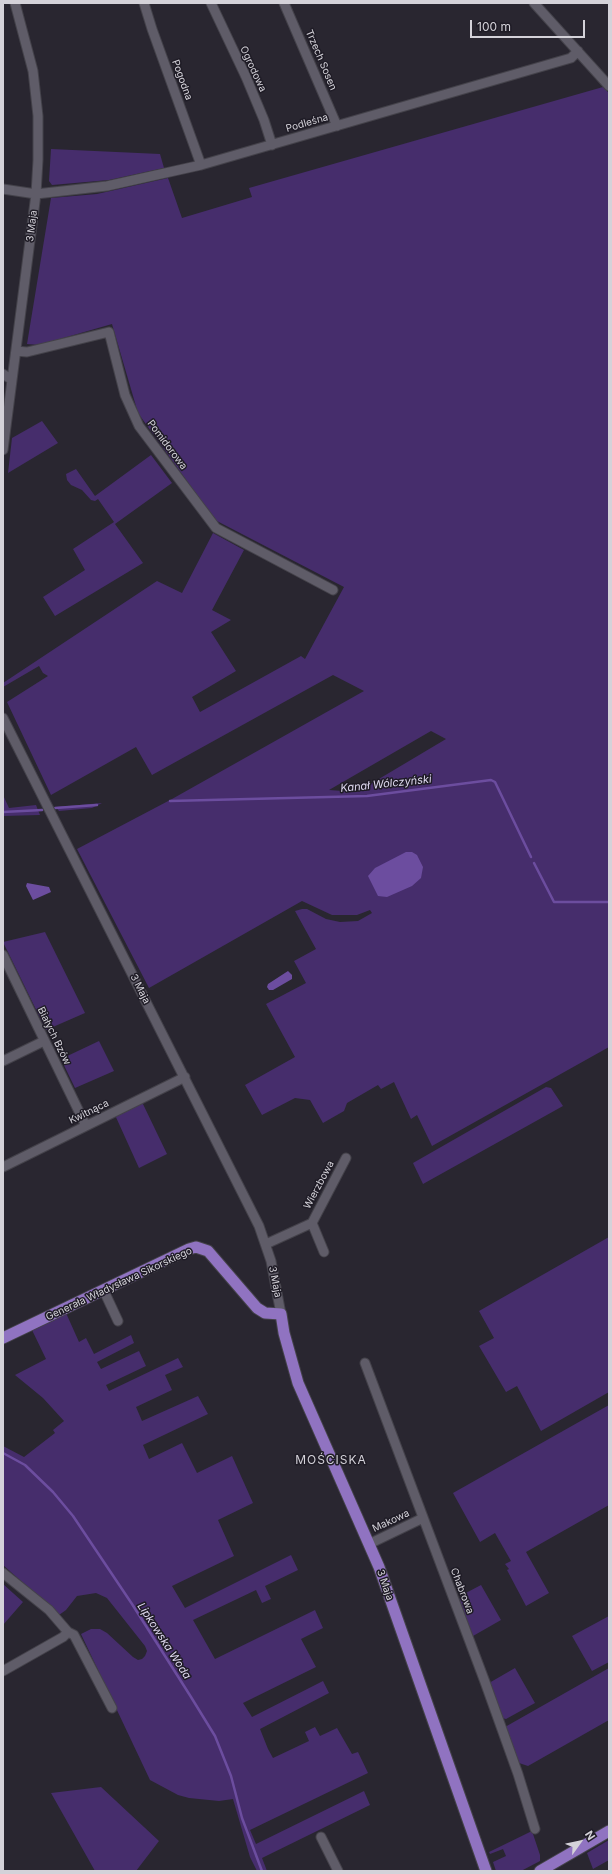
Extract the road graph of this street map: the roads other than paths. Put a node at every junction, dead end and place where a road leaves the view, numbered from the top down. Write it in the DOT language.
graph roads {
  1 [pos="15,3"];
  2 [pos="144,3"];
  3 [pos="211,3"];
  4 [pos="284,3"];
  5 [pos="534,3"];
  6 [pos="578,51"];
  7 [pos="609,86"];
  8 [pos="337,126"];
  9 [pos="272,145"];
  10 [pos="201,165"];
  11 [pos="3,189"];
  12 [pos="36,194"];
  13 [pos="16,351"];
  14 [pos="3,374"];
  15 [pos="12,380"];
  16 [pos="3,450"];
  17 [pos="333,590"];
  18 [pos="3,718"];
  19 [pos="3,955"];
  20 [pos="44,1041"];
  21 [pos="3,1061"];
  22 [pos="185,1077"];
  23 [pos="86,1126"];
  24 [pos="346,1158"];
  25 [pos="3,1167"];
  26 [pos="312,1223"];
  27 [pos="266,1244"];
  28 [pos="324,1252"];
  29 [pos="104,1291"];
  30 [pos="281,1314"];
  31 [pos="118,1321"];
  32 [pos="3,1338"];
  33 [pos="365,1363"];
  34 [pos="423,1518"];
  35 [pos="369,1544"];
  36 [pos="3,1573"];
  37 [pos="68,1632"];
  38 [pos="3,1671"];
  39 [pos="112,1708"];
  40 [pos="535,1829"];
  41 [pos="609,1831"];
  42 [pos="321,1837"];
  43 [pos="338,1871"];
  44 [pos="486,1871"];
  45 [pos="540,1871"];
  1 -- 12 [label="street, 3 Maja"];
  2 -- 10 [label="street, Pogodna"];
  3 -- 9 [label="street, Ogrodowa"];
  4 -- 8 [label="street, Trzech Sosen"];
  5 -- 6 [label="street"];
  6 -- 7 [label="street"];
  6 -- 8 [label="street, Podleśna"];
  8 -- 9 [label="street, Podleśna"];
  9 -- 10 [label="street, Podleśna"];
  10 -- 12 [label="street, Podleśna"];
  11 -- 12 [label="street, Podleśna"];
  12 -- 13 [label="street, 3 Maja"];
  13 -- 15 [label="street, 3 Maja"];
  13 -- 17 [label="street, Pomidorowa"];
  14 -- 15 [label="street"];
  15 -- 16 [label="street, 3 Maja"];
  18 -- 22 [label="street, 3 Maja"];
  19 -- 20 [label="street, Białych Bzów"];
  20 -- 21 [label="street"];
  20 -- 23 [label="street, Białych Bzów"];
  22 -- 23 [label="street, Kwitnąca"];
  22 -- 27 [label="street, 3 Maja"];
  23 -- 25 [label="street, Kwitnąca"];
  24 -- 26 [label="street, Wierzbowa"];
  26 -- 27 [label="street, Wierzbowa"];
  26 -- 28 [label="street, Wierzbowa"];
  27 -- 30 [label="street, 3 Maja"];
  29 -- 30 [label="main road, Generała Władysława Sikorskiego"];
  29 -- 31 [label="street"];
  29 -- 32 [label="main road, Generała Władysława Sikorskiego"];
  30 -- 35 [label="main road, 3 Maja"];
  33 -- 34 [label="street, Chabrowa"];
  34 -- 35 [label="street, Makowa"];
  34 -- 40 [label="street, Chabrowa"];
  35 -- 44 [label="main road, 3 Maja"];
  36 -- 37 [label="street"];
  37 -- 38 [label="street"];
  37 -- 39 [label="street"];
  41 -- 45 [label="main road"];
  42 -- 43 [label="street"];
}
